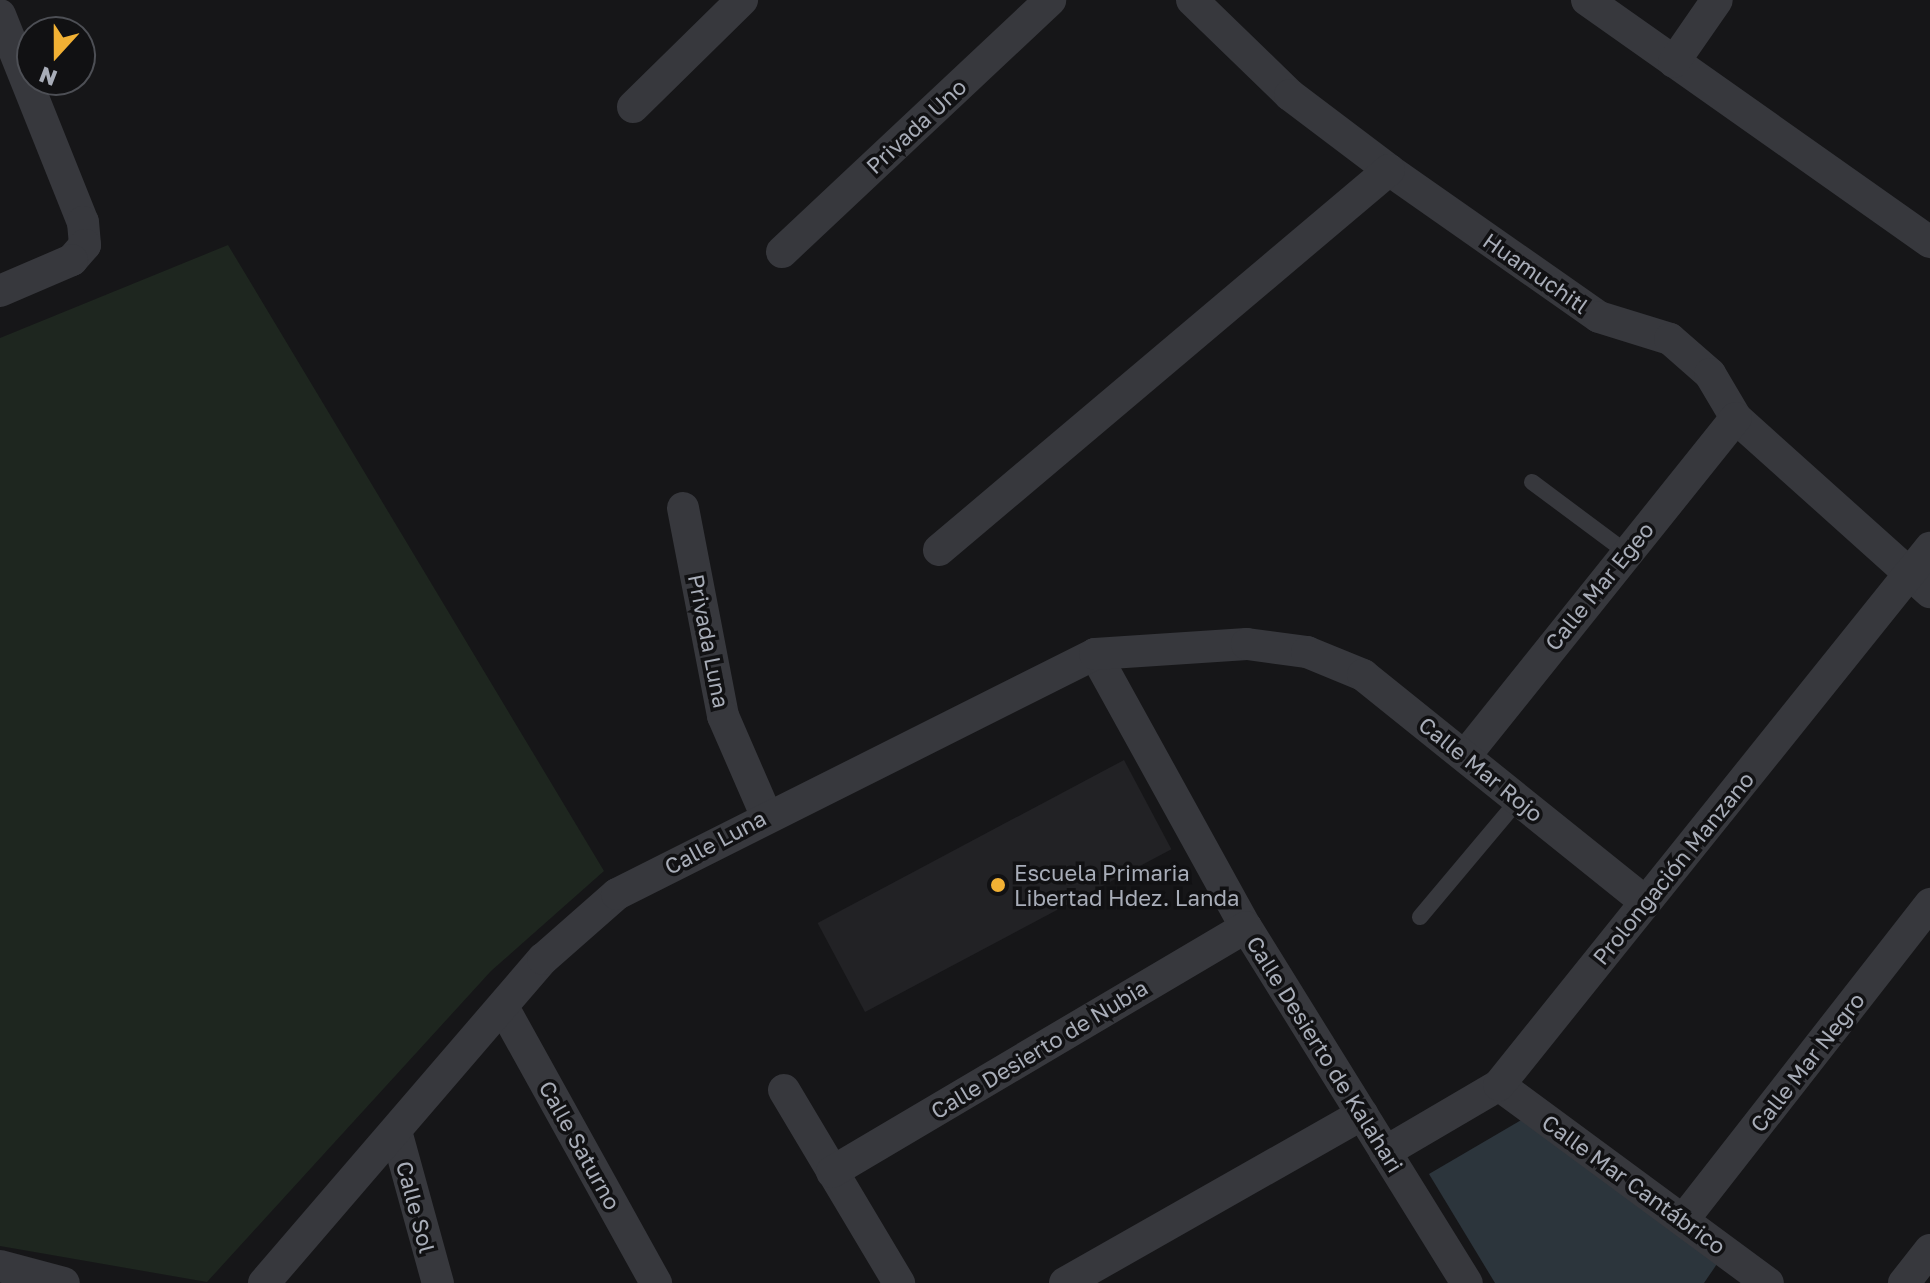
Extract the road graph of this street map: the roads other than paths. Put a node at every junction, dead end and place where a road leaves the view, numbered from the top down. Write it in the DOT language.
graph roads {
  1 [pos="742,0"];
  2 [pos="1050,0"];
  3 [pos="1192,0"];
  4 [pos="1587,0"];
  5 [pos="1717,0"];
  6 [pos="0,15"];
  7 [pos="1674,62"];
  8 [pos="633,107"];
  9 [pos="1389,170"];
  10 [pos="1930,242"];
  11 [pos="782,252"];
  12 [pos="0,291"];
  13 [pos="1736,418"];
  14 [pos="1532,482"];
  15 [pos="683,508"];
  16 [pos="1930,548"];
  17 [pos="939,550"];
  18 [pos="1626,552"];
  19 [pos="1919,584"];
  20 [pos="1307,652"];
  21 [pos="1095,654"];
  22 [pos="1465,756"];
  23 [pos="1519,799"];
  24 [pos="766,815"];
  25 [pos="1645,902"];
  26 [pos="1930,904"];
  27 [pos="1420,917"];
  28 [pos="1246,927"];
  29 [pos="503,1007"];
  30 [pos="1499,1085"];
  31 [pos="784,1090"];
  32 [pos="1362,1114"];
  33 [pos="396,1131"];
  34 [pos="1385,1152"];
  35 [pos="832,1172"];
  36 [pos="1684,1219"];
  37 [pos="1930,1250"];
  38 [pos="0,1266"];
  39 [pos="64,1283"];
  40 [pos="264,1283"];
  41 [pos="438,1283"];
  42 [pos="656,1283"];
  43 [pos="899,1283"];
  44 [pos="1065,1283"];
  45 [pos="1467,1283"];
  46 [pos="1768,1283"];
  47 [pos="1904,1283"];
  1 -- 8 [label="street"];
  2 -- 11 [label="street, Privada Uno"];
  3 -- 9 [label="street, Huamuchitl"];
  4 -- 7 [label="street"];
  5 -- 7 [label="street"];
  6 -- 12 [label="street"];
  7 -- 10 [label="street"];
  9 -- 13 [label="street, Huamuchitl"];
  9 -- 17 [label="street"];
  13 -- 18 [label="street, Calle Mar Egeo"];
  13 -- 19 [label="street, Huamuchitl"];
  14 -- 18 [label="lane"];
  15 -- 24 [label="street, Privada Luna"];
  16 -- 19 [label="street, Prolongación Manzano"];
  18 -- 22 [label="street, Calle Mar Egeo"];
  19 -- 25 [label="street, Prolongación Manzano"];
  20 -- 21 [label="street, Calle Luna"];
  20 -- 22 [label="street, Calle Mar Rojo"];
  21 -- 24 [label="street, Calle Luna"];
  21 -- 28 [label="street, Calle Desierto de Kalahari"];
  22 -- 23 [label="street, Calle Mar Rojo"];
  23 -- 25 [label="street, Calle Mar Rojo"];
  23 -- 27 [label="lane"];
  24 -- 29 [label="street, Calle Luna"];
  25 -- 30 [label="street, Prolongación Manzano"];
  26 -- 36 [label="street, Calle Mar Negro"];
  28 -- 32 [label="street, Calle Desierto de Kalahari"];
  28 -- 35 [label="street, Calle Desierto de Nubia"];
  29 -- 33 [label="street, Calle Luna"];
  29 -- 42 [label="street, Calle Saturno"];
  30 -- 34 [label="street, Prolongación Manzano"];
  30 -- 36 [label="street, Calle Mar Cantábrico"];
  31 -- 35 [label="street"];
  32 -- 34 [label="street, Calle Desierto de Kalahari"];
  32 -- 44 [label="street"];
  33 -- 40 [label="street, Calle Luna"];
  33 -- 41 [label="street, Calle Sol"];
  34 -- 45 [label="street, Calle Desierto de Kalahari"];
  35 -- 43 [label="street"];
  36 -- 46 [label="street, Calle Mar Cantábrico"];
  37 -- 47 [label="street"];
  38 -- 39 [label="street"];
}
